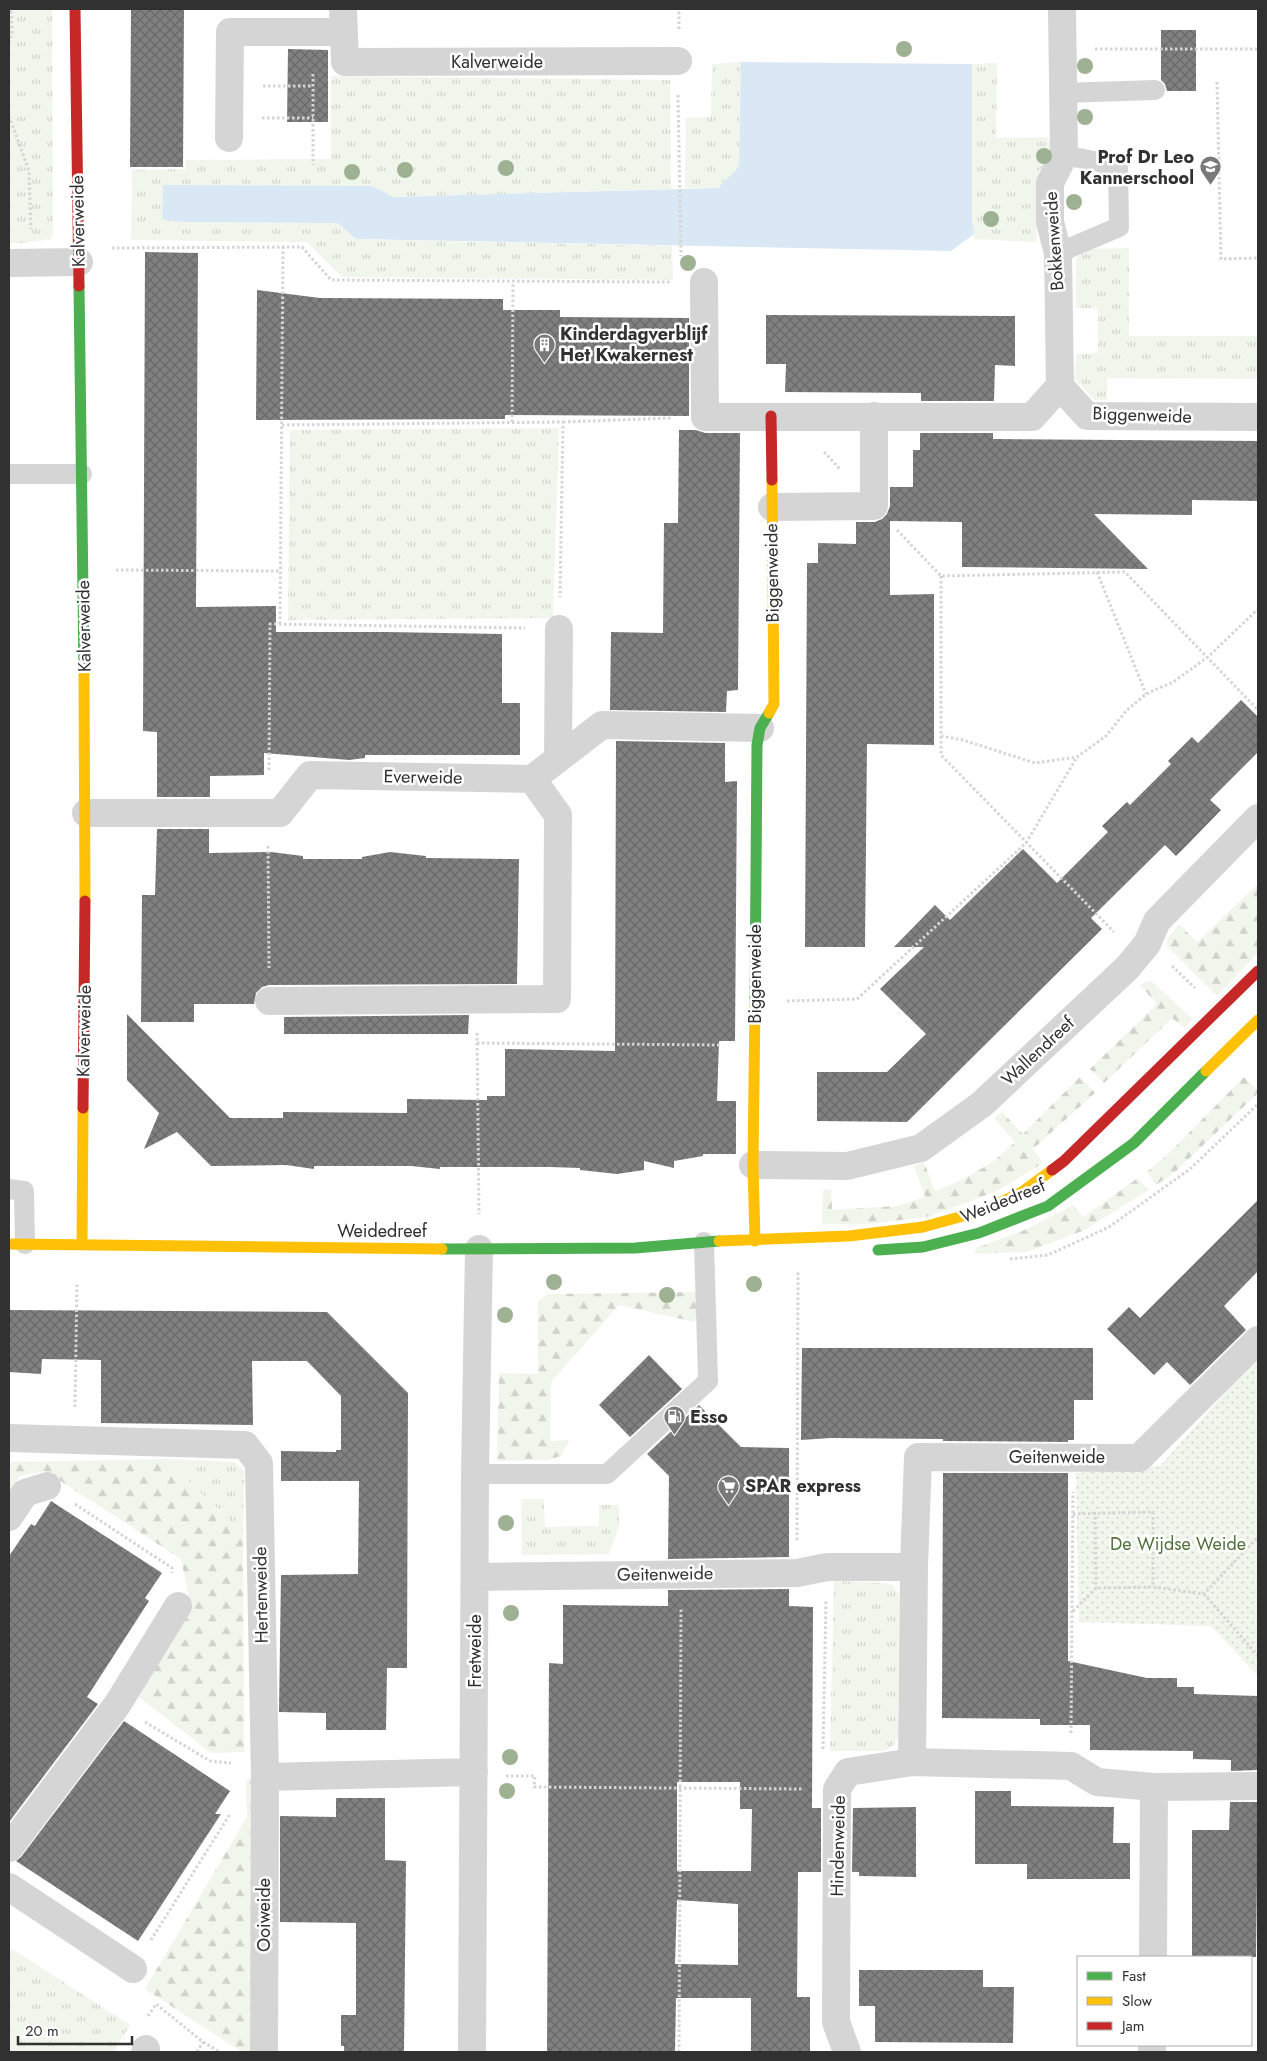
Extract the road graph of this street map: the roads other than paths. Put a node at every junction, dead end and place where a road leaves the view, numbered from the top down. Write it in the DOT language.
graph roads {
  1 [pos="75,9"];
  2 [pos="1062,9"];
  3 [pos="343,21"];
  4 [pos="678,61"];
  5 [pos="1155,90"];
  6 [pos="1062,93"];
  7 [pos="229,128"];
  8 [pos="1064,155"];
  9 [pos="1058,253"];
  10 [pos="79,255"];
  11 [pos="20,262"];
  12 [pos="704,282"];
  13 [pos="1060,386"];
  14 [pos="780,416"];
  15 [pos="874,416"];
  16 [pos="1258,417"];
  17 [pos="9,474"];
  18 [pos="82,474"];
  19 [pos="772,507"];
  20 [pos="560,629"];
  21 [pos="760,728"];
  22 [pos="558,758"];
  23 [pos="532,779"];
  24 [pos="86,813"];
  25 [pos="1258,818"];
  26 [pos="1258,970"];
  27 [pos="269,1001"];
  28 [pos="1258,1020"];
  29 [pos="753,1165"];
  30 [pos="9,1189"];
  31 [pos="755,1241"];
  32 [pos="704,1242"];
  33 [pos="17,1244"];
  34 [pos="82,1244"];
  35 [pos="479,1250"];
  36 [pos="798,1250"];
  37 [pos="869,1251"];
  38 [pos="1258,1340"];
  39 [pos="9,1438"];
  40 [pos="475,1474"];
  41 [pos="47,1486"];
  42 [pos="9,1517"];
  43 [pos="914,1567"];
  44 [pos="475,1577"];
  45 [pos="178,1606"];
  46 [pos="912,1762"];
  47 [pos="264,1770"];
  48 [pos="474,1774"];
  49 [pos="1258,1786"];
  50 [pos="1154,1787"];
  51 [pos="9,1848"];
  52 [pos="9,1887"];
  53 [pos="1153,1956"];
  54 [pos="133,1970"];
  55 [pos="264,2052"];
  56 [pos="472,2052"];
  57 [pos="847,2052"];
  1 -- 10 [label="street, Kalverweide"];
  2 -- 6 [label="street, Bokkenweide"];
  3 -- 4 [label="street, Kalverweide"];
  3 -- 7 [label="street, Kalverweide"];
  5 -- 6 [label="lane"];
  6 -- 8 [label="street, Bokkenweide"];
  8 -- 9 [label="street, Bokkenweide"];
  8 -- 9 [label="lane"];
  9 -- 13 [label="street, Bokkenweide"];
  10 -- 11 [label="street"];
  10 -- 18 [label="street, Kalverweide"];
  12 -- 14 [label="street"];
  13 -- 15 [label="street"];
  13 -- 16 [label="street, Biggenweide"];
  14 -- 15 [label="street"];
  14 -- 19 [label="street, Biggenweide"];
  15 -- 19 [label="street"];
  17 -- 18 [label="lane"];
  18 -- 24 [label="street, Kalverweide"];
  19 -- 21 [label="street, Biggenweide"];
  20 -- 22 [label="street"];
  21 -- 22 [label="street"];
  21 -- 29 [label="street, Biggenweide"];
  22 -- 23 [label="street"];
  23 -- 24 [label="street, Everweide"];
  23 -- 27 [label="street"];
  24 -- 34 [label="street, Kalverweide"];
  25 -- 29 [label="street, Wallendreef"];
  26 -- 31 [label="street, Weidedreef"];
  28 -- 37 [label="street, Weidedreef"];
  29 -- 31 [label="street, Biggenweide"];
  30 -- 33 [label="lane"];
  31 -- 32 [label="street, Weidedreef"];
  31 -- 36 [label="street, Weidedreef"];
  32 -- 35 [label="street, Weidedreef"];
  32 -- 40 [label="lane"];
  33 -- 34 [label="street, Weidedreef"];
  34 -- 35 [label="street, Weidedreef"];
  35 -- 40 [label="street, Fretweide"];
  38 -- 43 [label="street, Geitenweide"];
  39 -- 47 [label="street, Hertenweide"];
  40 -- 44 [label="street, Fretweide"];
  41 -- 42 [label="street"];
  43 -- 44 [label="street, Geitenweide"];
  43 -- 46 [label="street, Geitenweide"];
  44 -- 48 [label="street, Fretweide"];
  45 -- 51 [label="street"];
  46 -- 50 [label="street, Hindenweide"];
  46 -- 57 [label="street, Hindenweide"];
  47 -- 48 [label="street"];
  47 -- 55 [label="street, Ooiweide"];
  48 -- 56 [label="street, Fretweide"];
  49 -- 50 [label="street"];
  50 -- 53 [label="street"];
  52 -- 54 [label="street"];
}
